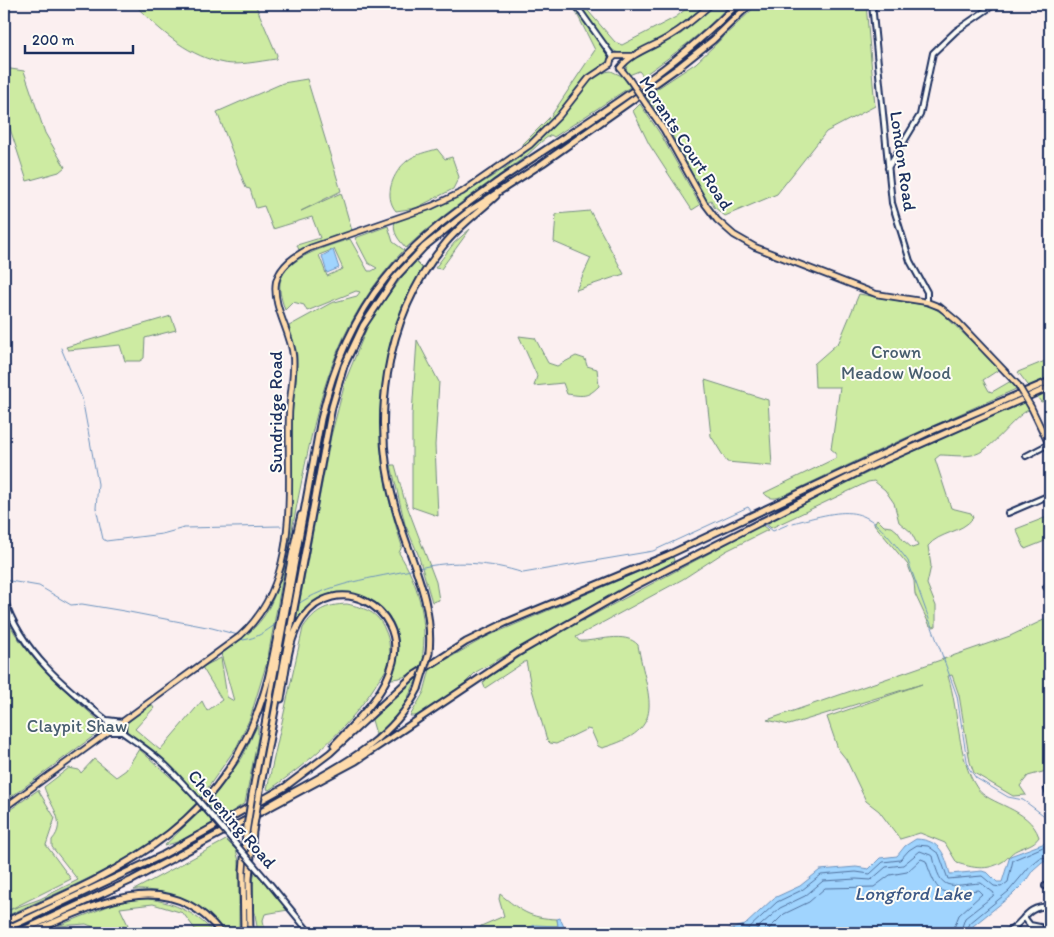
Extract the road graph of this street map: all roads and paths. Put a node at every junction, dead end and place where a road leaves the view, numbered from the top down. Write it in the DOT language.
graph roads {
  1 [pos="575,4"];
  2 [pos="711,4"];
  3 [pos="737,4"];
  4 [pos="750,4"];
  5 [pos="872,4"];
  6 [pos="995,4"];
  7 [pos="634,55"];
  8 [pos="616,57"];
  9 [pos="610,64"];
  10 [pos="622,66"];
  11 [pos="888,168"];
  12 [pos="506,188"];
  13 [pos="927,302"];
  14 [pos="1050,381"];
  15 [pos="1050,387"];
  16 [pos="1049,446"];
  17 [pos="1026,456"];
  18 [pos="308,492"];
  19 [pos="1050,495"];
  20 [pos="1008,513"];
  21 [pos="4,598"];
  22 [pos="107,720"];
  23 [pos="123,722"];
  24 [pos="116,727"];
  25 [pos="110,732"];
  26 [pos="123,732"];
  27 [pos="271,734"];
  28 [pos="319,762"];
  29 [pos="1046,789"];
  30 [pos="1050,796"];
  31 [pos="4,808"];
  32 [pos="231,828"];
  33 [pos="1045,886"];
  34 [pos="1050,887"];
  35 [pos="1050,906"];
  36 [pos="1024,917"];
  37 [pos="4,922"];
  38 [pos="1040,927"];
  39 [pos="4,930"];
  40 [pos="1014,931"];
  41 [pos="17,933"];
  42 [pos="30,933"];
  43 [pos="221,933"];
  44 [pos="244,933"];
  45 [pos="250,933"];
  46 [pos="310,933"];
  47 [pos="1006,933"];
  1 -- 8 [label="street"];
  2 -- 7 [label="main road"];
  3 -- 18 [label="highway"];
  4 -- 12 [label="highway"];
  5 -- 11 [label="street, London Road"];
  6 -- 11 [label="street"];
  7 -- 8 [label="main road"];
  7 -- 10 [label="main road"];
  8 -- 9 [label="main road"];
  8 -- 10 [label="main road, Morants Court Road"];
  9 -- 10 [label="main road"];
  9 -- 23 [label="main road, Sundridge Road"];
  10 -- 13 [label="main road, Morants Court Road, bridge"];
  11 -- 13 [label="street, London Road"];
  12 -- 27 [label="highway"];
  12 -- 32 [label="highway, bridge"];
  13 -- 16 [label="main road, bridge"];
  14 -- 28 [label="highway"];
  15 -- 32 [label="highway"];
  16 -- 17 [label="street"];
  18 -- 37 [label="highway"];
  18 -- 44 [label="highway, bridge"];
  19 -- 20 [label="street"];
  21 -- 22 [label="street, Chevening Road"];
  22 -- 23 [label="street"];
  22 -- 24 [label="street, Chevening Road"];
  22 -- 25 [label="street"];
  23 -- 24 [label="main road, Sundridge Road"];
  23 -- 26 [label="street"];
  24 -- 25 [label="main road, Sundridge Road"];
  24 -- 26 [label="street, Chevening Road"];
  25 -- 26 [label="street"];
  25 -- 31 [label="main road, Sundridge Road"];
  26 -- 46 [label="street, Chevening Road, bridge"];
  27 -- 28 [label="highway"];
  27 -- 45 [label="highway, bridge"];
  28 -- 39 [label="highway"];
  29 -- 30 [label="street"];
  32 -- 41 [label="highway"];
  33 -- 34 [label="street"];
  35 -- 36 [label="street"];
  36 -- 38 [label="street"];
  36 -- 40 [label="street"];
  40 -- 47 [label="street"];
  42 -- 43 [label="highway"];
}
